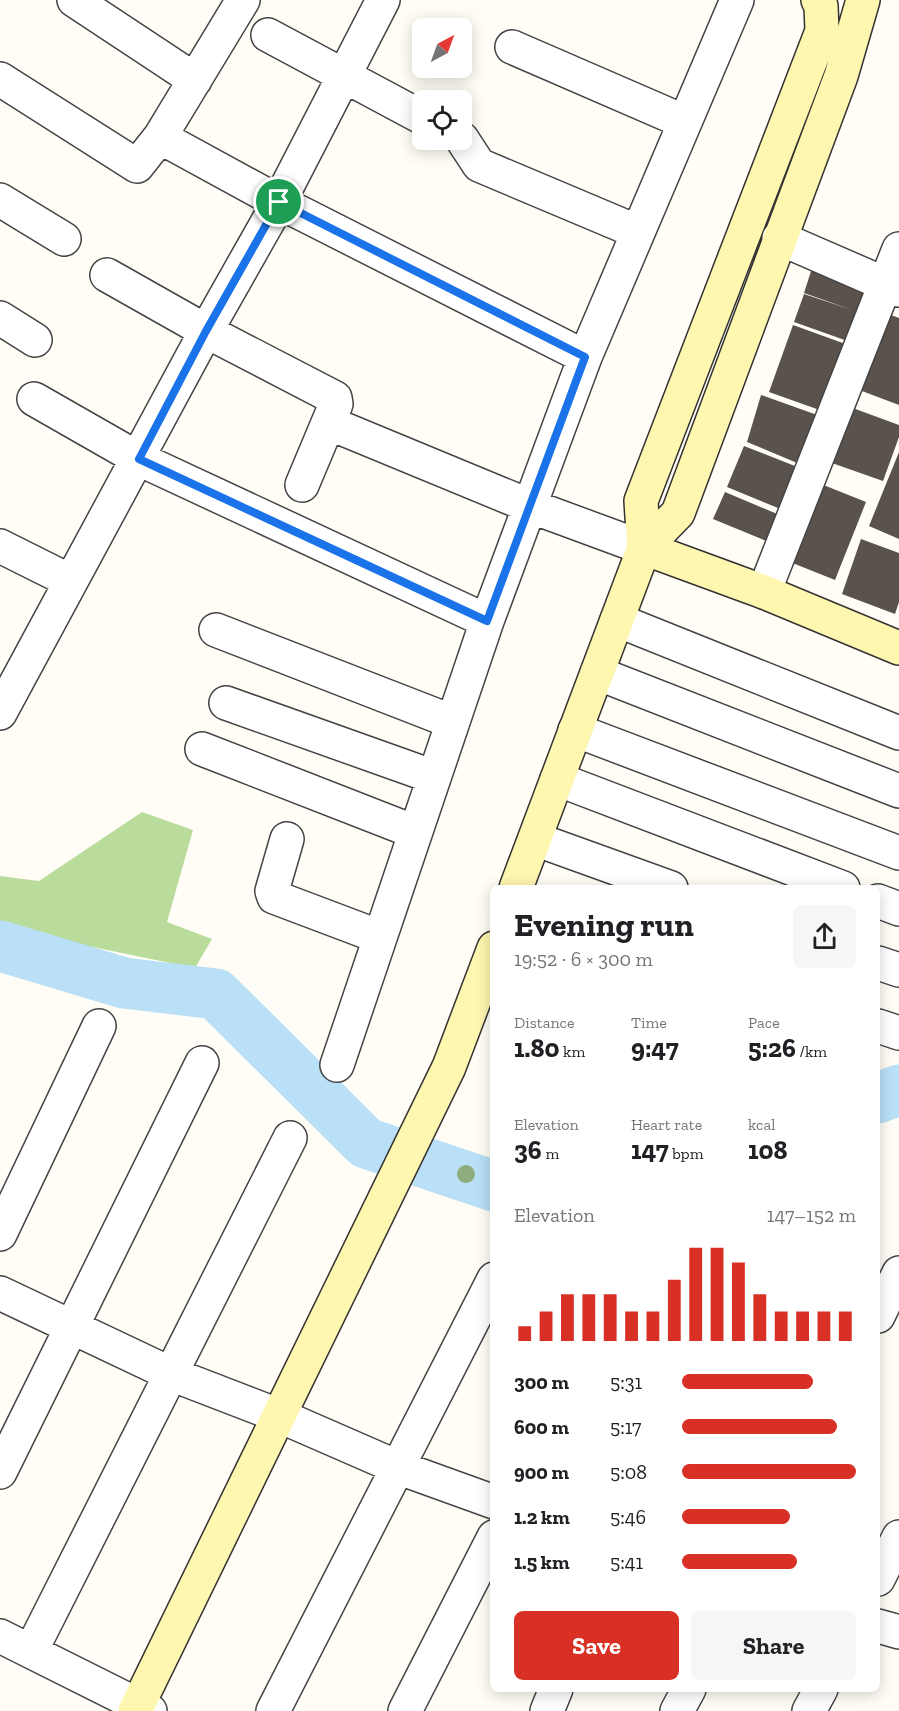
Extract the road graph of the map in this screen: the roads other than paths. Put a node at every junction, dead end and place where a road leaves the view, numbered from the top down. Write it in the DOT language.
graph roads {
  1 [pos="74,0"];
  2 [pos="243,0"];
  3 [pos="383,0"];
  4 [pos="737,0"];
  5 [pos="818,0"];
  6 [pos="863,0"];
  7 [pos="268,35"];
  8 [pos="512,47"];
  9 [pos="344,77"];
  10 [pos="0,79"];
  11 [pos="195,80"];
  12 [pos="412,112"];
  13 [pos="685,122"];
  14 [pos="160,137"];
  15 [pos="469,150"];
  16 [pos="0,200"];
  17 [pos="279,202"];
  18 [pos="638,232"];
  19 [pos="779,238"];
  20 [pos="64,239"];
  21 [pos="899,249"];
  22 [pos="107,275"];
  23 [pos="892,287"];
  24 [pos="0,318"];
  25 [pos="206,331"];
  26 [pos="35,340"];
  27 [pos="585,357"];
  28 [pos="34,399"];
  29 [pos="329,423"];
  30 [pos="139,459"];
  31 [pos="302,485"];
  32 [pos="530,506"];
  33 [pos="0,546"];
  34 [pos="644,548"];
  35 [pos="70,581"];
  36 [pos="764,592"];
  37 [pos="617,620"];
  38 [pos="487,621"];
  39 [pos="216,630"];
  40 [pos="898,643"];
  41 [pos="597,673"];
  42 [pos="226,703"];
  43 [pos="1,710"];
  44 [pos="453,722"];
  45 [pos="575,730"];
  46 [pos="899,733"];
  47 [pos="202,749"];
  48 [pos="434,777"];
  49 [pos="557,778"];
  50 [pos="899,791"];
  51 [pos="415,832"];
  52 [pos="287,839"];
  53 [pos="535,839"];
  54 [pos="899,853"];
  55 [pos="517,885"];
  56 [pos="662,885"];
  57 [pos="835,885"];
  58 [pos="880,902"];
  59 [pos="899,909"];
  60 [pos="380,937"];
  61 [pos="490,959"];
  62 [pos="880,964"];
  63 [pos="899,970"];
  64 [pos="99,1026"];
  65 [pos="880,1027"];
  66 [pos="899,1033"];
  67 [pos="202,1063"];
  68 [pos="337,1065"];
  69 [pos="290,1138"];
  70 [pos="0,1234"];
  71 [pos="899,1273"];
  72 [pos="490,1287"];
  73 [pos="0,1293"];
  74 [pos="880,1312"];
  75 [pos="71,1328"];
  76 [pos="171,1374"];
  77 [pos="280,1416"];
  78 [pos="397,1467"];
  79 [pos="0,1472"];
  80 [pos="490,1501"];
  81 [pos="899,1537"];
  82 [pos="490,1545"];
  83 [pos="880,1575"];
  84 [pos="880,1627"];
  85 [pos="899,1632"];
  86 [pos="0,1636"];
  87 [pos="31,1651"];
  88 [pos="555,1692"];
  89 [pos="687,1692"];
  90 [pos="819,1692"];
  91 [pos="141,1709"];
  92 [pos="273,1711"];
  93 [pos="405,1711"];
  94 [pos="547,1711"];
  95 [pos="677,1711"];
  96 [pos="809,1711"];
  1 -- 11 [label="street"];
  2 -- 11 [label="street"];
  3 -- 9 [label="street"];
  4 -- 13 [label="street"];
  5 -- 34 [label="street"];
  6 -- 19 [label="street"];
  7 -- 9 [label="street"];
  8 -- 13 [label="street"];
  9 -- 12 [label="street"];
  9 -- 17 [label="street"];
  10 -- 14 [label="street"];
  11 -- 14 [label="street"];
  13 -- 18 [label="street"];
  14 -- 17 [label="street"];
  15 -- 18 [label="street"];
  16 -- 20 [label="street"];
  17 -- 25 [label="street"];
  17 -- 27 [label="street"];
  18 -- 27 [label="street"];
  19 -- 23 [label="street"];
  19 -- 34 [label="street"];
  21 -- 23 [label="street"];
  22 -- 25 [label="street"];
  23 -- 36 [label="street"];
  24 -- 26 [label="street"];
  25 -- 29 [label="street"];
  25 -- 30 [label="street"];
  27 -- 32 [label="street"];
  28 -- 30 [label="street"];
  29 -- 31 [label="street"];
  29 -- 32 [label="street"];
  30 -- 35 [label="street"];
  30 -- 38 [label="street"];
  32 -- 34 [label="street"];
  32 -- 38 [label="street"];
  33 -- 35 [label="street"];
  34 -- 36 [label="street"];
  34 -- 37 [label="street"];
  35 -- 43 [label="street"];
  36 -- 40 [label="street"];
  37 -- 41 [label="street"];
  37 -- 46 [label="street"];
  38 -- 44 [label="street"];
  39 -- 44 [label="street"];
  41 -- 45 [label="street"];
  41 -- 50 [label="street"];
  42 -- 48 [label="street"];
  44 -- 48 [label="street"];
  45 -- 49 [label="street"];
  45 -- 54 [label="street"];
  47 -- 51 [label="street"];
  48 -- 51 [label="street"];
  49 -- 53 [label="street"];
  49 -- 57 [label="street"];
  51 -- 60 [label="street"];
  52 -- 60 [label="street"];
  53 -- 55 [label="street"];
  53 -- 56 [label="street"];
  58 -- 59 [label="street"];
  60 -- 68 [label="street"];
  61 -- 77 [label="street"];
  62 -- 63 [label="street"];
  64 -- 70 [label="street"];
  65 -- 66 [label="street"];
  67 -- 75 [label="street"];
  69 -- 76 [label="street"];
  71 -- 74 [label="street"];
  72 -- 78 [label="street"];
  73 -- 75 [label="street"];
  75 -- 76 [label="street"];
  75 -- 79 [label="street"];
  76 -- 77 [label="street"];
  76 -- 87 [label="street"];
  77 -- 78 [label="street"];
  77 -- 91 [label="street"];
  78 -- 80 [label="street"];
  78 -- 92 [label="street"];
  81 -- 83 [label="street"];
  82 -- 93 [label="street"];
  84 -- 85 [label="street"];
  86 -- 87 [label="street"];
  87 -- 91 [label="street"];
  88 -- 94 [label="street"];
  89 -- 95 [label="street"];
  90 -- 96 [label="street"];
}
